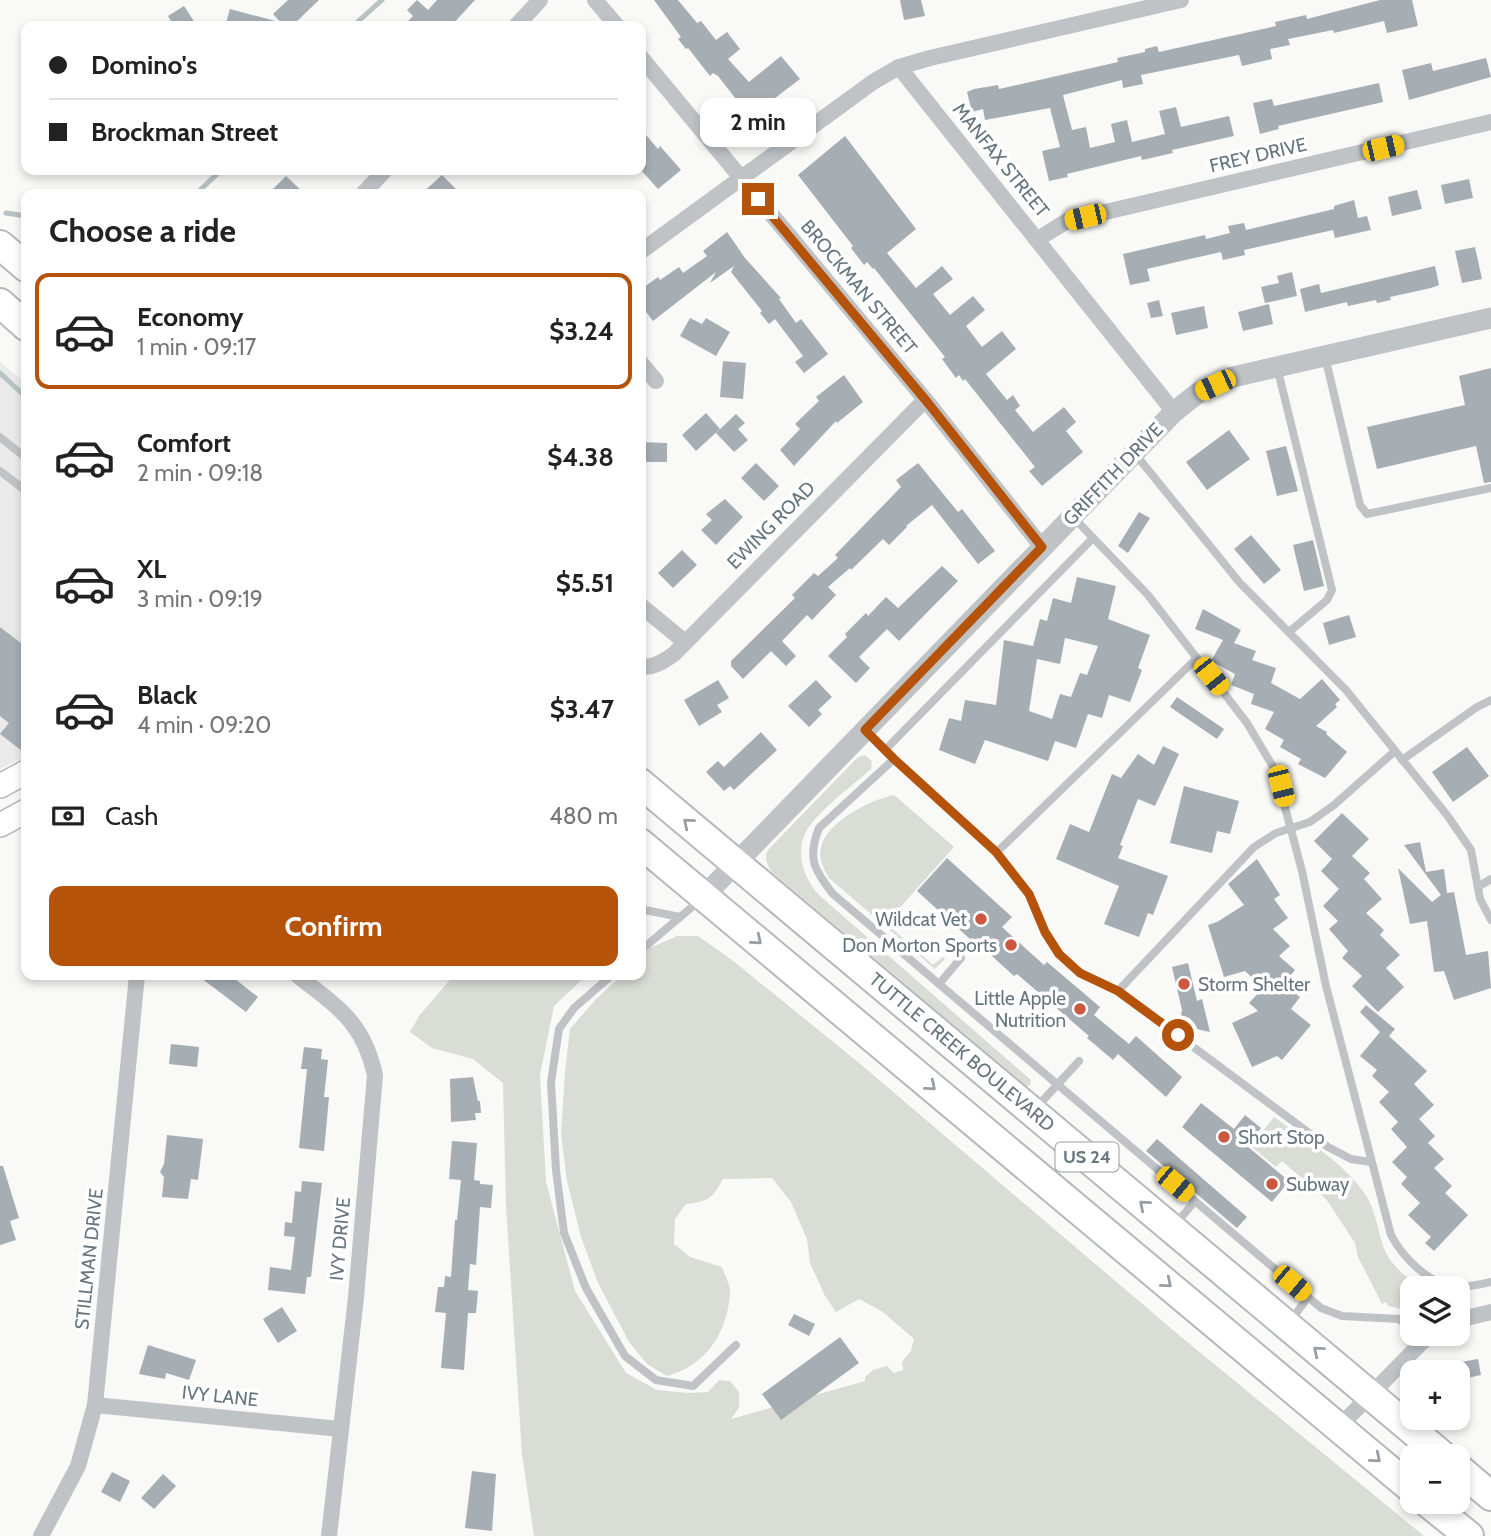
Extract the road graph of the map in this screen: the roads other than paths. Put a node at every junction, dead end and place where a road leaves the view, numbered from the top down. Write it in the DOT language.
graph roads {
  1 [pos="540,0"];
  2 [pos="595,0"];
  3 [pos="1181,0"];
  4 [pos="521,21"];
  5 [pos="613,21"];
  6 [pos="646,63"];
  7 [pos="899,68"];
  8 [pos="1491,122"];
  9 [pos="380,175"];
  10 [pos="741,179"];
  11 [pos="368,189"];
  12 [pos="1038,239"];
  13 [pos="0,245"];
  14 [pos="646,248"];
  15 [pos="21,263"];
  16 [pos="0,303"];
  17 [pos="1491,318"];
  18 [pos="21,322"];
  19 [pos="1325,356"];
  20 [pos="1277,367"];
  21 [pos="646,369"];
  22 [pos="656,381"];
  23 [pos="925,400"];
  24 [pos="1174,412"];
  25 [pos="0,437"];
  26 [pos="1134,453"];
  27 [pos="21,454"];
  28 [pos="0,471"];
  29 [pos="21,487"];
  30 [pos="1491,488"];
  31 [pos="1072,516"];
  32 [pos="1093,538"];
  33 [pos="1042,547"];
  34 [pos="646,611"];
  35 [pos="1289,632"];
  36 [pos="685,642"];
  37 [pos="1197,659"];
  38 [pos="646,667"];
  39 [pos="1491,700"];
  40 [pos="865,730"];
  41 [pos="886,750"];
  42 [pos="1395,751"];
  43 [pos="894,759"];
  44 [pos="1402,760"];
  45 [pos="21,775"];
  46 [pos="0,786"];
  47 [pos="646,788"];
  48 [pos="21,814"];
  49 [pos="0,825"];
  50 [pos="1291,828"];
  51 [pos="646,848"];
  52 [pos="996,852"];
  53 [pos="736,863"];
  54 [pos="1491,879"];
  55 [pos="1479,887"];
  56 [pos="704,896"];
  57 [pos="646,910"];
  58 [pos="680,917"];
  59 [pos="1491,920"];
  60 [pos="646,946"];
  61 [pos="961,958"];
  62 [pos="137,980"];
  63 [pos="303,980"];
  64 [pos="606,980"];
  65 [pos="939,984"];
  66 [pos="1118,991"];
  67 [pos="1079,1061"];
  68 [pos="1058,1084"];
  69 [pos="1033,1112"];
  70 [pos="1371,1162"];
  71 [pos="1195,1201"];
  72 [pos="1172,1228"];
  73 [pos="1491,1282"];
  74 [pos="1308,1297"];
  75 [pos="1491,1312"];
  76 [pos="1470,1317"];
  77 [pos="1400,1320"];
  78 [pos="1288,1325"];
  79 [pos="736,1345"];
  80 [pos="1411,1346"];
  81 [pos="1371,1395"];
  82 [pos="95,1405"];
  83 [pos="1339,1427"];
  84 [pos="340,1429"];
  85 [pos="1429,1444"];
  86 [pos="1470,1478"];
  87 [pos="1400,1479"];
  88 [pos="1491,1496"];
  89 [pos="1442,1514"];
  90 [pos="41,1536"];
  91 [pos="329,1536"];
  92 [pos="1469,1536"];
  1 -- 4 [label="street"];
  2 -- 5 [label="street"];
  3 -- 7 [label="street"];
  6 -- 10 [label="street, BROCKMAN STREET"];
  7 -- 10 [label="street"];
  7 -- 12 [label="street, MANFAX STREET"];
  8 -- 12 [label="street, FREY DRIVE"];
  9 -- 11 [label="street"];
  10 -- 14 [label="street"];
  10 -- 23 [label="street, BROCKMAN STREET"];
  12 -- 24 [label="street, MANFAX STREET"];
  13 -- 15 [label="highway"];
  16 -- 18 [label="highway"];
  17 -- 19 [label="street, GRIFFITH DRIVE"];
  19 -- 20 [label="street, GRIFFITH DRIVE"];
  19 -- 30 [label="lane"];
  20 -- 24 [label="street, GRIFFITH DRIVE"];
  20 -- 35 [label="lane"];
  21 -- 22 [label="street"];
  23 -- 33 [label="street, BROCKMAN STREET"];
  23 -- 36 [label="street, EWING ROAD"];
  24 -- 26 [label="street, GRIFFITH DRIVE"];
  25 -- 27 [label="lane"];
  26 -- 31 [label="street, GRIFFITH DRIVE"];
  26 -- 35 [label="lane"];
  28 -- 29 [label="lane"];
  31 -- 32 [label="lane"];
  31 -- 33 [label="street, GRIFFITH DRIVE"];
  32 -- 37 [label="lane"];
  32 -- 41 [label="lane"];
  33 -- 40 [label="street, GRIFFITH DRIVE"];
  34 -- 36 [label="street"];
  35 -- 42 [label="lane"];
  36 -- 38 [label="street, EWING ROAD"];
  37 -- 50 [label="lane"];
  37 -- 52 [label="lane"];
  39 -- 44 [label="lane"];
  40 -- 41 [label="lane"];
  40 -- 53 [label="street, GRIFFITH DRIVE"];
  41 -- 43 [label="lane"];
  42 -- 44 [label="lane"];
  42 -- 50 [label="lane"];
  43 -- 52 [label="lane"];
  43 -- 65 [label="lane"];
  44 -- 55 [label="lane"];
  45 -- 46 [label="main road"];
  53 -- 47 [label="highway, TUTTLE CREEK BOULEVARD / US 24, one-way"];
  48 -- 49 [label="main road"];
  50 -- 66 [label="lane"];
  50 -- 70 [label="lane"];
  51 -- 56 [label="highway, US 24"];
  52 -- 66 [label="lane"];
  53 -- 56 [label="street, GRIFFITH DRIVE"];
  53 -- 69 [label="highway, TUTTLE CREEK BOULEVARD / US 24"];
  54 -- 55 [label="lane"];
  55 -- 59 [label="lane"];
  56 -- 58 [label="lane"];
  56 -- 83 [label="highway, US 24, one-way"];
  57 -- 58 [label="lane"];
  58 -- 60 [label="lane"];
  61 -- 65 [label="lane"];
  62 -- 82 [label="street, STILLMAN DRIVE"];
  63 -- 84 [label="street, IVY DRIVE"];
  64 -- 79 [label="lane"];
  65 -- 68 [label="lane"];
  66 -- 70 [label="lane"];
  67 -- 68 [label="lane"];
  68 -- 69 [label="lane"];
  68 -- 71 [label="lane"];
  72 -- 69 [label="highway, TUTTLE CREEK BOULEVARD / US 24, one-way"];
  70 -- 73 [label="lane"];
  71 -- 72 [label="lane"];
  71 -- 74 [label="lane"];
  72 -- 78 [label="highway, TUTTLE CREEK BOULEVARD / US 24"];
  74 -- 77 [label="lane"];
  74 -- 78 [label="lane"];
  75 -- 76 [label="street"];
  81 -- 78 [label="highway, TUTTLE CREEK BOULEVARD / US 24, one-way"];
  80 -- 81 [label="street"];
  81 -- 83 [label="street"];
  81 -- 85 [label="highway, TUTTLE CREEK BOULEVARD / US 24"];
  82 -- 84 [label="street, IVY LANE"];
  82 -- 90 [label="street, STILLMAN DRIVE"];
  83 -- 87 [label="highway, US 24, one-way"];
  84 -- 91 [label="street, IVY DRIVE"];
  86 -- 88 [label="highway"];
  89 -- 92 [label="highway"];
}
